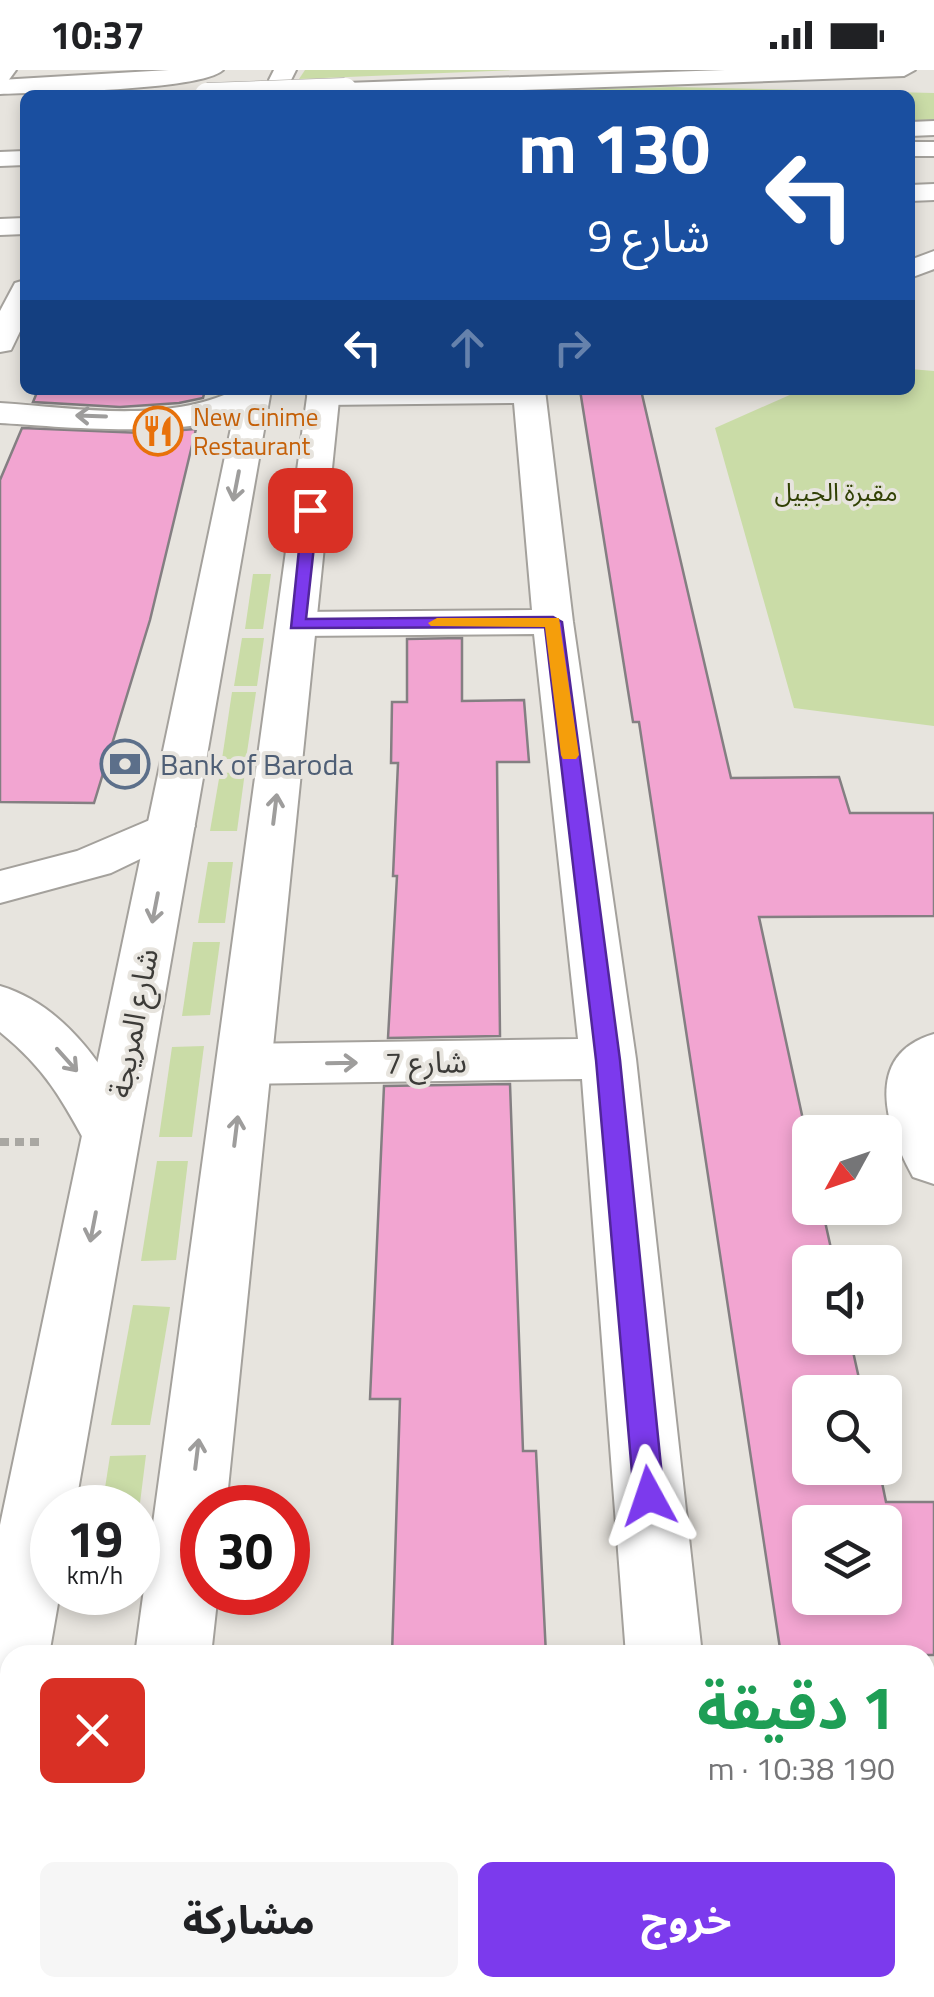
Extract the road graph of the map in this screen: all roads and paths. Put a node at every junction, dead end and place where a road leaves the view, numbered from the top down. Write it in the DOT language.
graph roads {
  1 [pos="163,70"];
  2 [pos="658,70"];
  3 [pos="910,78"];
  4 [pos="2,80"];
  5 [pos="118,82"];
  6 [pos="202,82"];
  7 [pos="337,87"];
  8 [pos="72,90"];
  9 [pos="224,90"];
  10 [pos="20,300"];
  11 [pos="0,342"];
  12 [pos="249,395"];
  13 [pos="254,395"];
  14 [pos="324,395"];
  15 [pos="529,395"];
  16 [pos="0,413"];
  17 [pos="553,622"];
  18 [pos="297,624"];
  19 [pos="171,826"];
  20 [pos="0,887"];
  21 [pos="0,1005"];
  22 [pos="934,1054"];
  23 [pos="608,1060"];
  24 [pos="244,1064"];
  25 [pos="112,1135"];
  26 [pos="934,1161"];
  27 [pos="12,1645"];
  28 [pos="173,1645"];
  29 [pos="663,1645"];
  1 -- 5 [label="main road"];
  2 -- 7 [label="main road"];
  3 -- 7 [label="main road"];
  4 -- 6 [label="main road"];
  5 -- 6 [label="main road"];
  5 -- 8 [label="main road"];
  6 -- 7 [label="main road, bridge"];
  6 -- 9 [label="main road"];
  10 -- 11 [label="main road"];
  12 -- 16 [label="main road, one-way"];
  13 -- 19 [label="main road, شارع المريجة, one-way"];
  14 -- 18 [label="main road"];
  15 -- 17 [label="main road"];
  17 -- 18 [label="main road"];
  17 -- 23 [label="main road"];
  24 -- 18 [label="main road, one-way"];
  19 -- 20 [label="main road"];
  19 -- 25 [label="main road, شارع المريجة, one-way"];
  21 -- 25 [label="main road, one-way"];
  22 -- 26 [label="main road"];
  24 -- 23 [label="main road, شارع 7, one-way"];
  23 -- 29 [label="main road"];
  28 -- 24 [label="main road, one-way"];
  25 -- 27 [label="main road, شارع المريجة, one-way"];
}
